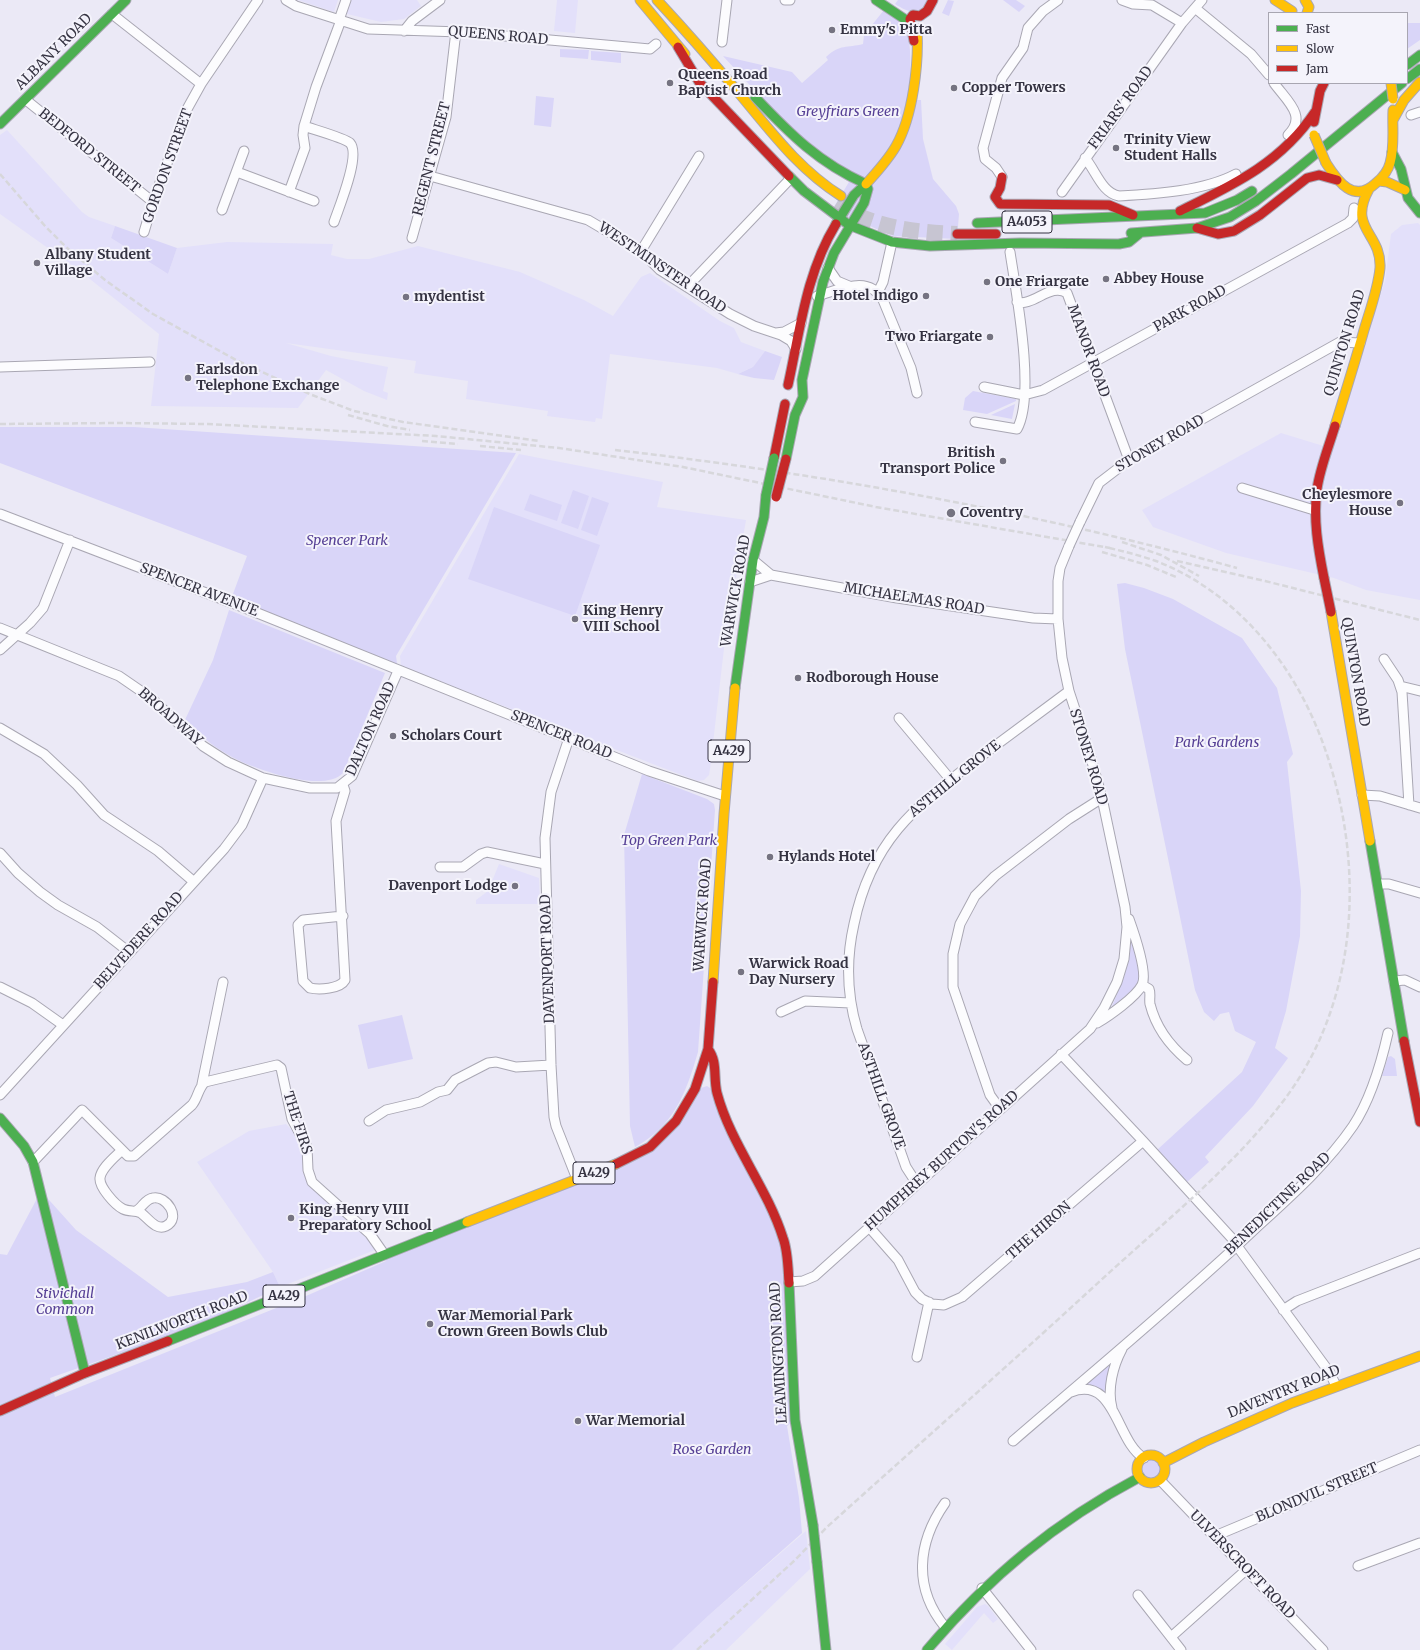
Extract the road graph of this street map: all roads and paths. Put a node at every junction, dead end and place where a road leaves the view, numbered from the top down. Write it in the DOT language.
graph roads {
  1 [pos="126,0"];
  2 [pos="258,0"];
  3 [pos="286,0"];
  4 [pos="346,0"];
  5 [pos="440,0"];
  6 [pos="629,0"];
  7 [pos="640,0"];
  8 [pos="657,0"];
  9 [pos="667,0"];
  10 [pos="727,0"];
  11 [pos="785,0"];
  12 [pos="790,0"];
  13 [pos="876,0"];
  14 [pos="891,0"];
  15 [pos="933,0"];
  16 [pos="940,0"];
  17 [pos="1058,0"];
  18 [pos="1122,0"];
  19 [pos="1202,0"];
  20 [pos="1275,0"];
  21 [pos="1294,1"];
  22 [pos="1195,8"];
  23 [pos="1293,12"];
  24 [pos="112,14"];
  25 [pos="340,20"];
  26 [pos="915,22"];
  27 [pos="1182,24"];
  28 [pos="404,31"];
  29 [pos="456,31"];
  30 [pos="687,32"];
  31 [pos="669,36"];
  32 [pos="722,42"];
  33 [pos="656,44"];
  34 [pos="678,46"];
  35 [pos="1420,48"];
  36 [pos="1408,54"];
  37 [pos="1420,56"];
  38 [pos="710,59"];
  39 [pos="1408,64"];
  40 [pos="1420,69"];
  41 [pos="1268,75"];
  42 [pos="1408,78"];
  43 [pos="1420,82"];
  44 [pos="201,84"];
  45 [pos="1275,84"];
  46 [pos="1391,84"];
  47 [pos="1400,84"];
  48 [pos="1321,86"];
  49 [pos="26,100"];
  50 [pos="1358,111"];
  51 [pos="1315,112"];
  52 [pos="1420,112"];
  53 [pos="1411,115"];
  54 [pos="1393,120"];
  55 [pos="0,124"];
  56 [pos="304,126"];
  57 [pos="1306,149"];
  58 [pos="244,150"];
  59 [pos="1392,152"];
  60 [pos="699,156"];
  61 [pos="1085,158"];
  62 [pos="236,172"];
  63 [pos="430,176"];
  64 [pos="1002,177"];
  65 [pos="791,178"];
  66 [pos="1379,181"];
  67 [pos="1339,182"];
  68 [pos="1263,183"];
  69 [pos="866,184"];
  70 [pos="1369,189"];
  71 [pos="1405,190"];
  72 [pos="289,192"];
  73 [pos="1062,192"];
  74 [pos="314,201"];
  75 [pos="153,202"];
  76 [pos="1354,208"];
  77 [pos="222,210"];
  78 [pos="1176,213"];
  79 [pos="1420,213"];
  80 [pos="1135,216"];
  81 [pos="838,218"];
  82 [pos="334,222"];
  83 [pos="970,224"];
  84 [pos="849,225"];
  85 [pos="1196,228"];
  86 [pos="144,232"];
  87 [pos="1125,233"];
  88 [pos="1140,233"];
  89 [pos="957,234"];
  90 [pos="1003,234"];
  91 [pos="1369,234"];
  92 [pos="412,238"];
  93 [pos="892,242"];
  94 [pos="998,244"];
  95 [pos="1020,244"];
  96 [pos="641,251"];
  97 [pos="1010,252"];
  98 [pos="828,268"];
  99 [pos="688,286"];
  100 [pos="849,286"];
  101 [pos="878,292"];
  102 [pos="820,295"];
  103 [pos="805,300"];
  104 [pos="1017,302"];
  105 [pos="801,323"];
  106 [pos="776,333"];
  107 [pos="1360,344"];
  108 [pos="796,349"];
  109 [pos="150,362"];
  110 [pos="1092,363"];
  111 [pos="0,367"];
  112 [pos="788,385"];
  113 [pos="984,387"];
  114 [pos="802,392"];
  115 [pos="917,393"];
  116 [pos="1024,395"];
  117 [pos="785,404"];
  118 [pos="798,405"];
  119 [pos="975,422"];
  120 [pos="1129,460"];
  121 [pos="1242,488"];
  122 [pos="1314,510"];
  123 [pos="0,514"];
  124 [pos="764,517"];
  125 [pos="70,540"];
  126 [pos="753,560"];
  127 [pos="771,575"];
  128 [pos="750,582"];
  129 [pos="1058,619"];
  130 [pos="0,628"];
  131 [pos="18,635"];
  132 [pos="0,650"];
  133 [pos="1384,659"];
  134 [pos="398,671"];
  135 [pos="1400,686"];
  136 [pos="1069,691"];
  137 [pos="1420,692"];
  138 [pos="899,718"];
  139 [pos="0,728"];
  140 [pos="569,738"];
  141 [pos="263,778"];
  142 [pos="950,779"];
  143 [pos="343,785"];
  144 [pos="1362,795"];
  145 [pos="725,796"];
  146 [pos="1102,798"];
  147 [pos="1409,805"];
  148 [pos="1420,808"];
  149 [pos="0,853"];
  150 [pos="546,864"];
  151 [pos="440,866"];
  152 [pos="194,881"];
  153 [pos="1378,884"];
  154 [pos="1420,893"];
  155 [pos="1125,907"];
  156 [pos="343,916"];
  157 [pos="129,952"];
  158 [pos="1394,981"];
  159 [pos="223,982"];
  160 [pos="1117,982"];
  161 [pos="1142,985"];
  162 [pos="0,987"];
  163 [pos="1420,987"];
  164 [pos="851,1002"];
  165 [pos="781,1012"];
  166 [pos="63,1025"];
  167 [pos="1090,1029"];
  168 [pos="1388,1032"];
  169 [pos="708,1049"];
  170 [pos="1061,1054"];
  171 [pos="1187,1060"];
  172 [pos="551,1065"];
  173 [pos="699,1076"];
  174 [pos="202,1084"];
  175 [pos="707,1086"];
  176 [pos="717,1092"];
  177 [pos="0,1095"];
  178 [pos="688,1102"];
  179 [pos="1000,1110"];
  180 [pos="0,1118"];
  181 [pos="369,1121"];
  182 [pos="1420,1122"];
  183 [pos="1143,1140"];
  184 [pos="122,1150"];
  185 [pos="33,1162"];
  186 [pos="577,1179"];
  187 [pos="917,1184"];
  188 [pos="136,1211"];
  189 [pos="869,1228"];
  190 [pos="1238,1246"];
  191 [pos="1420,1253"];
  192 [pos="384,1254"];
  193 [pos="789,1282"];
  194 [pos="929,1302"];
  195 [pos="1283,1310"];
  196 [pos="1125,1345"];
  197 [pos="1420,1356"];
  198 [pos="917,1357"];
  199 [pos="86,1373"];
  200 [pos="1336,1386"];
  201 [pos="1066,1394"];
  202 [pos="1112,1409"];
  203 [pos="0,1411"];
  204 [pos="1013,1441"];
  205 [pos="1420,1450"];
  206 [pos="1144,1458"];
  207 [pos="1163,1463"];
  208 [pos="1140,1477"];
  209 [pos="1160,1480"];
  210 [pos="945,1503"];
  211 [pos="1215,1536"];
  212 [pos="1420,1543"];
  213 [pos="1358,1566"];
  214 [pos="1246,1570"];
  215 [pos="982,1588"];
  216 [pos="1138,1595"];
  217 [pos="945,1627"];
  218 [pos="1171,1637"];
  219 [pos="826,1650"];
  220 [pos="927,1650"];
  221 [pos="1031,1650"];
  222 [pos="1181,1650"];
  223 [pos="1323,1650"];
  1 -- 24 [label="main road, ALBANY ROAD"];
  2 -- 44 [label="street, GORDON STREET"];
  3 -- 25 [label="street, QUEENS ROAD"];
  4 -- 25 [label="street"];
  5 -- 28 [label="street"];
  6 -- 31 [label="main road"];
  7 -- 31 [label="main road"];
  8 -- 30 [label="main road"];
  9 -- 30 [label="main road"];
  10 -- 32 [label="street"];
  11 -- 12 [label="street"];
  13 -- 26 [label="main road"];
  14 -- 26 [label="main road"];
  15 -- 26 [label="main road"];
  16 -- 26 [label="main road"];
  17 -- 64 [label="street"];
  18 -- 27 [label="street"];
  19 -- 22 [label="street, FRIARS' ROAD"];
  20 -- 23 [label="main road"];
  21 -- 23 [label="main road"];
  22 -- 27 [label="street, FRIARS' ROAD"];
  22 -- 41 [label="street"];
  24 -- 44 [label="street"];
  24 -- 49 [label="main road, ALBANY ROAD"];
  25 -- 28 [label="street, QUEENS ROAD"];
  25 -- 56 [label="street"];
  26 -- 69 [label="main road"];
  27 -- 61 [label="street, FRIARS' ROAD"];
  28 -- 29 [label="street, QUEENS ROAD"];
  29 -- 33 [label="street, QUEENS ROAD"];
  29 -- 63 [label="street, REGENT STREET"];
  30 -- 38 [label="main road"];
  31 -- 34 [label="main road"];
  34 -- 38 [label="main road"];
  34 -- 65 [label="main road"];
  35 -- 36 [label="main road"];
  37 -- 39 [label="main road"];
  38 -- 69 [label="main road"];
  40 -- 42 [label="main road"];
  43 -- 54 [label="main road"];
  44 -- 75 [label="street, GORDON STREET"];
  45 -- 61 [label="street"];
  46 -- 54 [label="main road, bridge"];
  47 -- 50 [label="main road, A4053"];
  48 -- 51 [label="main road"];
  49 -- 55 [label="main road, ALBANY ROAD"];
  49 -- 75 [label="street, BEDFORD STREET"];
  50 -- 57 [label="main road, A4053"];
  50 -- 85 [label="main road, A4053"];
  51 -- 67 [label="main road, QUINTON ROAD, bridge"];
  51 -- 78 [label="main road"];
  52 -- 53 [label="street"];
  54 -- 59 [label="main road"];
  56 -- 72 [label="street"];
  56 -- 82 [label="street"];
  58 -- 62 [label="street"];
  59 -- 66 [label="main road"];
  59 -- 71 [label="main road"];
  60 -- 96 [label="street"];
  61 -- 73 [label="street, FRIARS' ROAD"];
  62 -- 72 [label="street"];
  62 -- 77 [label="street"];
  63 -- 92 [label="street, REGENT STREET"];
  63 -- 96 [label="street, WESTMINSTER ROAD"];
  64 -- 80 [label="main road"];
  65 -- 81 [label="main road"];
  65 -- 99 [label="street"];
  66 -- 70 [label="main road"];
  66 -- 71 [label="main road"];
  67 -- 70 [label="main road"];
  67 -- 76 [label="main road, QUINTON ROAD"];
  67 -- 85 [label="main road"];
  68 -- 78 [label="main road, A4053"];
  69 -- 81 [label="main road"];
  69 -- 84 [label="main road, WARWICK ROAD / A429"];
  70 -- 91 [label="main road, QUINTON ROAD"];
  71 -- 79 [label="main road"];
  72 -- 74 [label="street"];
  75 -- 86 [label="street, GORDON STREET"];
  76 -- 91 [label="main road, QUINTON ROAD"];
  76 -- 110 [label="street, PARK ROAD"];
  78 -- 80 [label="main road, A4053"];
  80 -- 83 [label="main road, A4053"];
  81 -- 84 [label="main road"];
  81 -- 103 [label="main road"];
  84 -- 93 [label="main road, A4053"];
  84 -- 98 [label="main road, WARWICK ROAD / A429"];
  85 -- 88 [label="main road, A4053"];
  87 -- 88 [label="main road, A4053"];
  88 -- 95 [label="main road, A4053"];
  89 -- 90 [label="main road, A4053"];
  91 -- 107 [label="main road, QUINTON ROAD"];
  93 -- 94 [label="main road, A4053"];
  93 -- 101 [label="street"];
  94 -- 95 [label="main road, A4053"];
  94 -- 97 [label="main road"];
  95 -- 97 [label="main road"];
  96 -- 99 [label="street, WESTMINSTER ROAD"];
  97 -- 104 [label="street"];
  98 -- 100 [label="street"];
  98 -- 102 [label="main road, WARWICK ROAD / A429"];
  99 -- 106 [label="street, WESTMINSTER ROAD"];
  100 -- 101 [label="street"];
  100 -- 102 [label="street"];
  101 -- 115 [label="street"];
  102 -- 103 [label="street"];
  102 -- 114 [label="main road, WARWICK ROAD / A429"];
  103 -- 105 [label="main road"];
  104 -- 110 [label="street, MANOR ROAD"];
  104 -- 116 [label="street"];
  105 -- 106 [label="street"];
  105 -- 108 [label="main road"];
  106 -- 108 [label="street, WESTMINSTER ROAD"];
  107 -- 120 [label="street, STONEY ROAD"];
  107 -- 122 [label="main road, QUINTON ROAD"];
  108 -- 112 [label="main road"];
  109 -- 111 [label="street"];
  110 -- 116 [label="street, PARK ROAD"];
  110 -- 120 [label="street, MANOR ROAD"];
  112 -- 114 [label="main road"];
  112 -- 117 [label="main road"];
  113 -- 116 [label="street"];
  114 -- 118 [label="main road, WARWICK ROAD / A429"];
  116 -- 119 [label="street"];
  117 -- 118 [label="main road"];
  117 -- 124 [label="main road, WARWICK ROAD / A429, bridge"];
  118 -- 124 [label="main road, WARWICK ROAD / A429, bridge"];
  120 -- 129 [label="street, STONEY ROAD, bridge"];
  121 -- 122 [label="street"];
  122 -- 144 [label="main road, QUINTON ROAD, bridge"];
  123 -- 125 [label="street, SPENCER AVENUE"];
  124 -- 126 [label="main road, WARWICK ROAD / A429"];
  125 -- 131 [label="street"];
  125 -- 134 [label="street, SPENCER AVENUE"];
  126 -- 127 [label="street, MICHAELMAS ROAD"];
  126 -- 128 [label="main road, WARWICK ROAD / A429"];
  127 -- 128 [label="street, MICHAELMAS ROAD"];
  127 -- 129 [label="street, MICHAELMAS ROAD"];
  128 -- 145 [label="main road, WARWICK ROAD / A429"];
  129 -- 136 [label="street, STONEY ROAD"];
  130 -- 131 [label="street, BROADWAY"];
  131 -- 132 [label="street"];
  131 -- 141 [label="street, BROADWAY"];
  133 -- 135 [label="street"];
  134 -- 140 [label="street, SPENCER ROAD"];
  134 -- 143 [label="street, DALTON ROAD"];
  135 -- 137 [label="street"];
  135 -- 147 [label="street"];
  136 -- 142 [label="street, ASTHILL GROVE"];
  136 -- 146 [label="street, STONEY ROAD"];
  138 -- 142 [label="street"];
  139 -- 152 [label="street"];
  140 -- 145 [label="street, SPENCER ROAD"];
  140 -- 150 [label="street, DAVENPORT ROAD"];
  141 -- 143 [label="street, BROADWAY"];
  141 -- 152 [label="street, BELVEDERE ROAD"];
  142 -- 164 [label="street, ASTHILL GROVE"];
  143 -- 156 [label="street"];
  144 -- 147 [label="street"];
  144 -- 153 [label="main road, QUINTON ROAD"];
  145 -- 169 [label="main road, WARWICK ROAD / A429"];
  146 -- 155 [label="street, STONEY ROAD"];
  146 -- 179 [label="street"];
  147 -- 148 [label="street"];
  149 -- 157 [label="street"];
  150 -- 151 [label="street"];
  150 -- 172 [label="street, DAVENPORT ROAD"];
  152 -- 157 [label="street, BELVEDERE ROAD"];
  153 -- 154 [label="street"];
  153 -- 158 [label="main road, QUINTON ROAD"];
  155 -- 160 [label="street, STONEY ROAD"];
  155 -- 161 [label="street, STONEY ROAD"];
  156 -- 156 [label="street"];
  157 -- 166 [label="street, BELVEDERE ROAD"];
  158 -- 163 [label="street"];
  158 -- 182 [label="main road, QUINTON ROAD"];
  159 -- 174 [label="street"];
  160 -- 167 [label="street, HUMPHREY BURTON'S ROAD"];
  161 -- 167 [label="street, HUMPHREY BURTON'S ROAD"];
  161 -- 171 [label="street"];
  162 -- 166 [label="street"];
  164 -- 165 [label="street"];
  164 -- 187 [label="street, ASTHILL GROVE"];
  166 -- 177 [label="street, BELVEDERE ROAD"];
  167 -- 170 [label="street, HUMPHREY BURTON'S ROAD"];
  168 -- 190 [label="street, BENEDICTINE ROAD"];
  169 -- 173 [label="main road, WARWICK ROAD / A429"];
  169 -- 176 [label="main road, LEAMINGTON ROAD"];
  170 -- 179 [label="street, HUMPHREY BURTON'S ROAD"];
  170 -- 183 [label="street"];
  172 -- 181 [label="street"];
  172 -- 186 [label="street, DAVENPORT ROAD"];
  173 -- 175 [label="main road"];
  173 -- 178 [label="main road, KENILWORTH ROAD / A429"];
  174 -- 184 [label="street"];
  174 -- 192 [label="street, THE FIRS"];
  175 -- 176 [label="main road"];
  175 -- 178 [label="main road"];
  176 -- 193 [label="main road, LEAMINGTON ROAD"];
  178 -- 186 [label="main road, KENILWORTH ROAD / A429"];
  179 -- 187 [label="street, HUMPHREY BURTON'S ROAD"];
  180 -- 185 [label="main road"];
  183 -- 190 [label="street"];
  183 -- 194 [label="street, THE HIRON"];
  184 -- 185 [label="street"];
  184 -- 188 [label="street"];
  185 -- 199 [label="main road"];
  186 -- 192 [label="main road, KENILWORTH ROAD / A429"];
  187 -- 189 [label="street, HUMPHREY BURTON'S ROAD"];
  189 -- 193 [label="street, HUMPHREY BURTON'S ROAD"];
  189 -- 194 [label="street"];
  190 -- 195 [label="street"];
  190 -- 196 [label="street, BENEDICTINE ROAD"];
  191 -- 195 [label="street"];
  192 -- 199 [label="main road, KENILWORTH ROAD / A429"];
  193 -- 219 [label="main road, LEAMINGTON ROAD, bridge"];
  194 -- 198 [label="street"];
  195 -- 200 [label="street"];
  196 -- 201 [label="street, BENEDICTINE ROAD"];
  196 -- 202 [label="street, BENEDICTINE ROAD"];
  197 -- 200 [label="main road, DAVENTRY ROAD"];
  199 -- 203 [label="main road, KENILWORTH ROAD / A429"];
  200 -- 207 [label="main road, DAVENTRY ROAD"];
  201 -- 202 [label="street, BENEDICTINE ROAD"];
  201 -- 204 [label="street"];
  202 -- 206 [label="street, BENEDICTINE ROAD"];
  205 -- 211 [label="street, BLONDVIL STREET"];
  206 -- 207 [label="main road"];
  206 -- 208 [label="main road"];
  207 -- 209 [label="main road"];
  208 -- 209 [label="main road"];
  208 -- 215 [label="main road"];
  209 -- 211 [label="street, ULVERSCROFT ROAD"];
  210 -- 217 [label="street"];
  211 -- 214 [label="street, ULVERSCROFT ROAD"];
  212 -- 213 [label="street"];
  214 -- 218 [label="street"];
  214 -- 223 [label="street, ULVERSCROFT ROAD"];
  215 -- 217 [label="main road"];
  215 -- 221 [label="street"];
  216 -- 218 [label="street"];
  217 -- 220 [label="main road"];
  218 -- 222 [label="street"];
}
